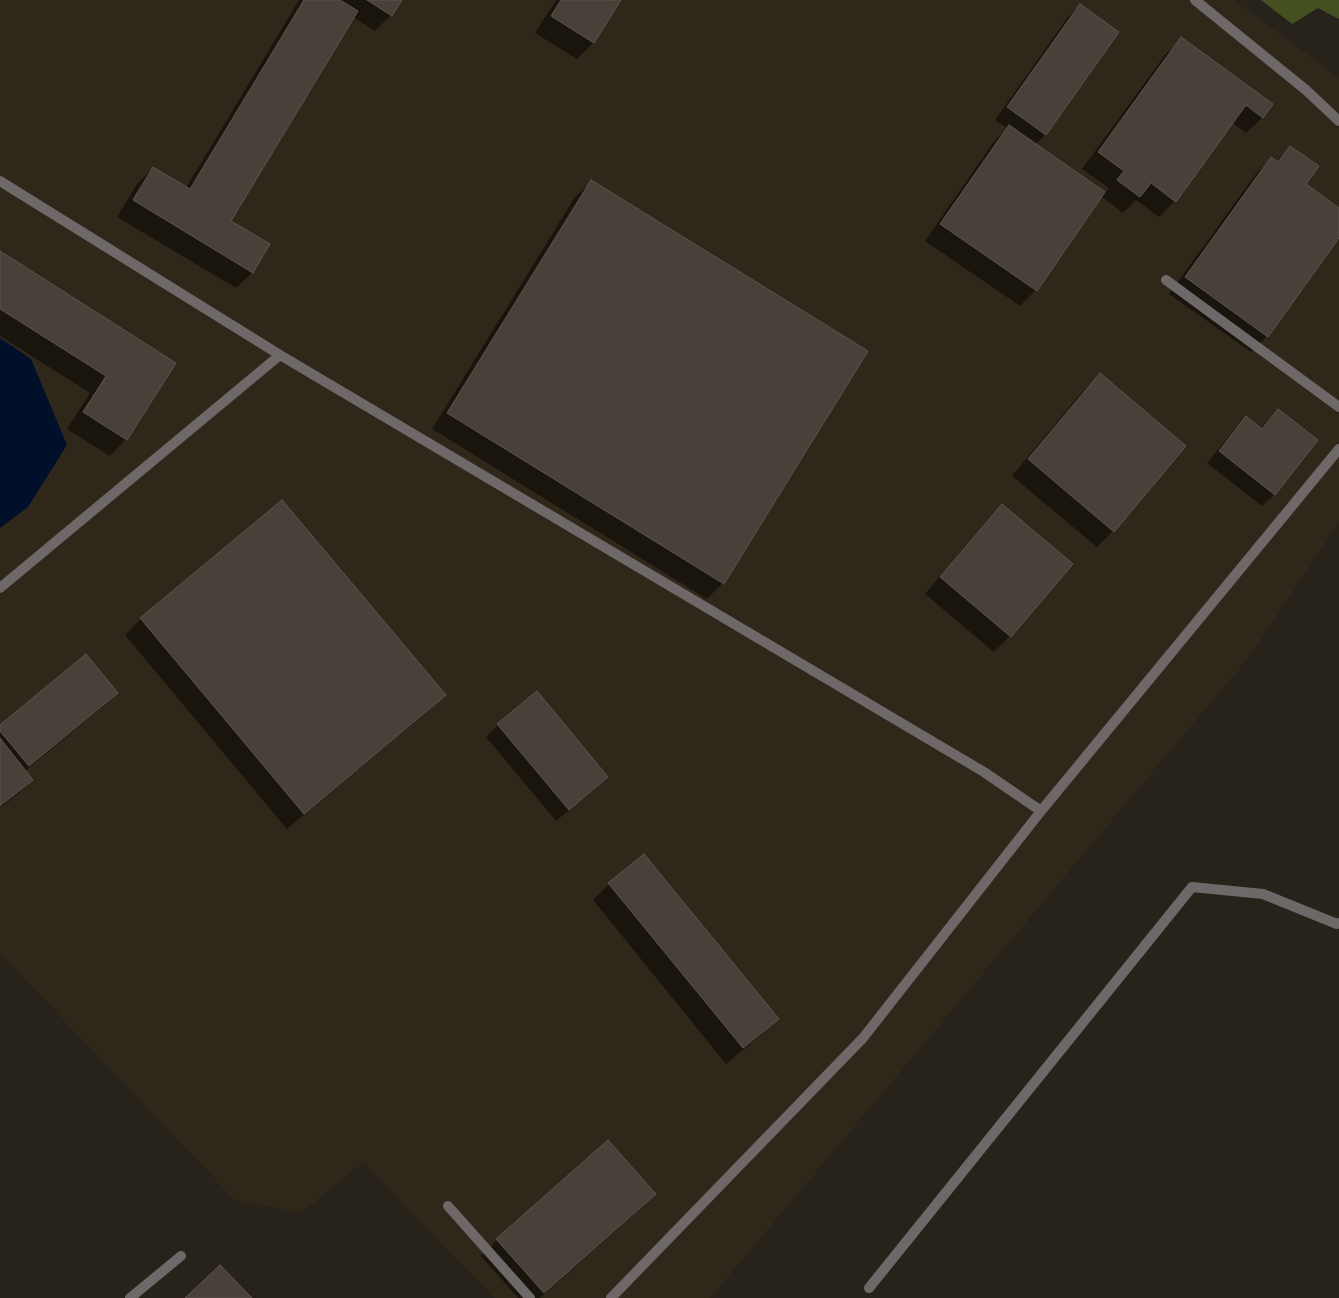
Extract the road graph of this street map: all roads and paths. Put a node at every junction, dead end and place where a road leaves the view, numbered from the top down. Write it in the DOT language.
graph roads {
  1 [pos="1195,0"];
  2 [pos="1339,121"];
  3 [pos="0,181"];
  4 [pos="1166,280"];
  5 [pos="280,355"];
  6 [pos="1339,407"];
  7 [pos="1339,450"];
  8 [pos="0,588"];
  9 [pos="1041,811"];
  10 [pos="1339,923"];
  11 [pos="448,1206"];
  12 [pos="181,1256"];
  13 [pos="869,1288"];
  14 [pos="130,1298"];
  15 [pos="530,1298"];
  16 [pos="611,1298"];
  1 -- 2 [label="lane"];
  3 -- 5 [label="lane"];
  4 -- 6 [label="lane"];
  5 -- 8 [label="lane"];
  5 -- 9 [label="lane"];
  7 -- 9 [label="lane"];
  9 -- 16 [label="lane"];
  10 -- 13 [label="lane"];
  11 -- 15 [label="lane"];
  12 -- 14 [label="lane"];
}
